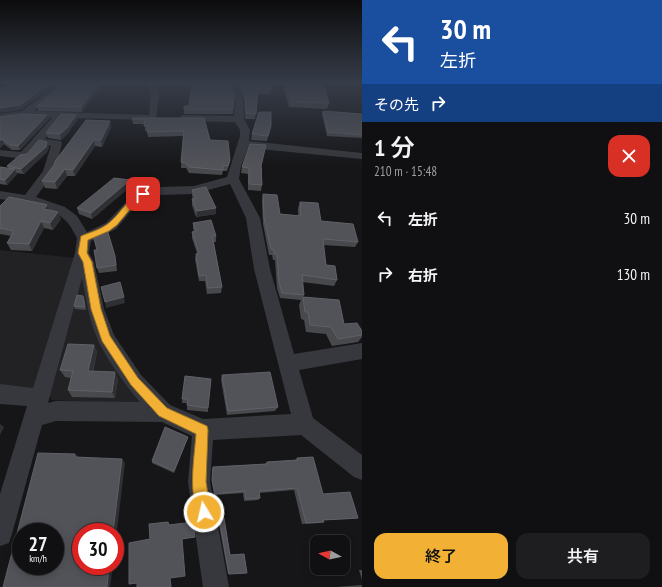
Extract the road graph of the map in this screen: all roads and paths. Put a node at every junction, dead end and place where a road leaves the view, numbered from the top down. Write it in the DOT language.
graph roads {
  1 [pos="30,110"];
  2 [pos="156,110"];
  3 [pos="239,110"];
  4 [pos="25,114"];
  5 [pos="60,115"];
  6 [pos="0,117"];
  7 [pos="176,118"];
  8 [pos="239,119"];
  9 [pos="37,141"];
  10 [pos="243,144"];
  11 [pos="0,153"];
  12 [pos="362,156"];
  13 [pos="233,179"];
  14 [pos="0,195"];
  15 [pos="28,199"];
  16 [pos="83,246"];
  17 [pos="362,351"];
  18 [pos="288,363"];
  19 [pos="0,394"];
  20 [pos="38,408"];
  21 [pos="163,412"];
  22 [pos="304,424"];
  23 [pos="202,430"];
  24 [pos="362,469"];
  25 [pos="0,534"];
  26 [pos="216,587"];
  1 -- 4 [label="street"];
  2 -- 5 [label="street"];
  3 -- 8 [label="street"];
  4 -- 5 [label="street"];
  4 -- 6 [label="street"];
  5 -- 9 [label="street"];
  7 -- 8 [label="street"];
  8 -- 10 [label="street"];
  9 -- 11 [label="street"];
  9 -- 15 [label="street"];
  10 -- 12 [label="street"];
  10 -- 13 [label="street"];
  13 -- 16 [label="street"];
  13 -- 18 [label="street"];
  14 -- 15 [label="street"];
  15 -- 16 [label="street"];
  16 -- 20 [label="street"];
  16 -- 21 [label="street"];
  17 -- 18 [label="street"];
  18 -- 22 [label="street"];
  19 -- 20 [label="street"];
  20 -- 21 [label="street"];
  20 -- 25 [label="street"];
  21 -- 23 [label="street"];
  22 -- 23 [label="street"];
  22 -- 24 [label="street"];
  23 -- 26 [label="street"];
}
